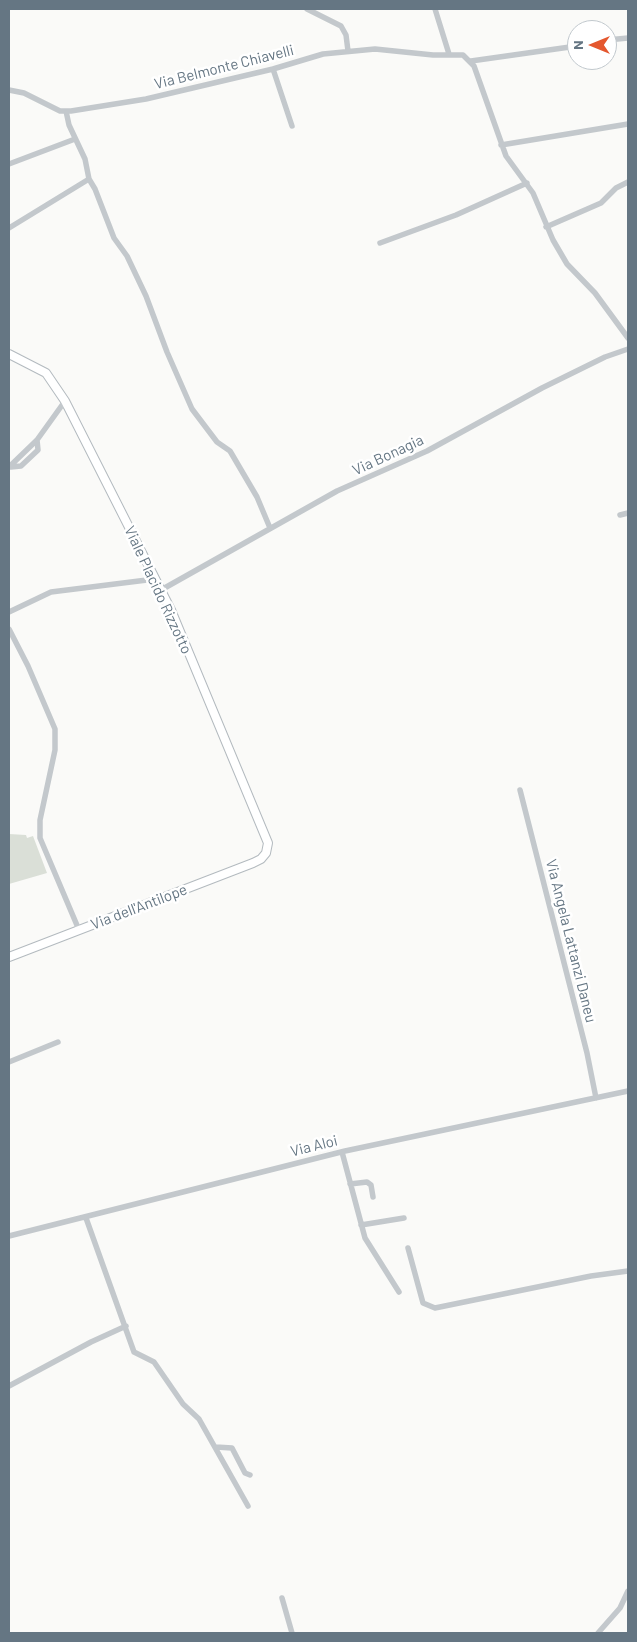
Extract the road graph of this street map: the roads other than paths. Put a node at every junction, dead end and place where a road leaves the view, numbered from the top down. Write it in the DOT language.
graph roads {
  1 [pos="307,9"];
  2 [pos="435,9"];
  3 [pos="567,47"];
  4 [pos="348,51"];
  5 [pos="449,54"];
  6 [pos="471,61"];
  7 [pos="273,69"];
  8 [pos="9,90"];
  9 [pos="66,111"];
  10 [pos="628,124"];
  11 [pos="292,126"];
  12 [pos="75,139"];
  13 [pos="501,145"];
  14 [pos="9,164"];
  15 [pos="89,179"];
  16 [pos="628,182"];
  17 [pos="526,183"];
  18 [pos="546,227"];
  19 [pos="9,228"];
  20 [pos="380,243"];
  21 [pos="628,338"];
  22 [pos="628,349"];
  23 [pos="9,354"];
  24 [pos="65,401"];
  25 [pos="10,467"];
  26 [pos="628,513"];
  27 [pos="620,515"];
  28 [pos="270,528"];
  29 [pos="155,579"];
  30 [pos="161,590"];
  31 [pos="9,612"];
  32 [pos="9,629"];
  33 [pos="520,790"];
  34 [pos="266,853"];
  35 [pos="79,930"];
  36 [pos="9,958"];
  37 [pos="58,1042"];
  38 [pos="9,1062"];
  39 [pos="628,1092"];
  40 [pos="596,1098"];
  41 [pos="342,1152"];
  42 [pos="350,1184"];
  43 [pos="372,1197"];
  44 [pos="86,1218"];
  45 [pos="404,1218"];
  46 [pos="361,1225"];
  47 [pos="9,1236"];
  48 [pos="408,1248"];
  49 [pos="628,1271"];
  50 [pos="399,1292"];
  51 [pos="126,1326"];
  52 [pos="9,1386"];
  53 [pos="216,1446"];
  54 [pos="250,1475"];
  55 [pos="248,1506"];
  56 [pos="628,1591"];
  57 [pos="282,1598"];
  58 [pos="292,1633"];
  59 [pos="598,1633"];
  1 -- 4 [label="street"];
  2 -- 5 [label="street"];
  3 -- 6 [label="street"];
  4 -- 5 [label="street, Via Belmonte Chiavelli"];
  4 -- 7 [label="street, Via Belmonte Chiavelli"];
  5 -- 6 [label="street, Via Belmonte Chiavelli"];
  6 -- 13 [label="street"];
  7 -- 9 [label="street, Via Belmonte Chiavelli"];
  7 -- 11 [label="street"];
  8 -- 9 [label="street, Via Belmonte Chiavelli"];
  9 -- 12 [label="street"];
  10 -- 13 [label="street"];
  12 -- 14 [label="street"];
  12 -- 15 [label="street"];
  13 -- 17 [label="street"];
  15 -- 19 [label="street"];
  15 -- 28 [label="street"];
  16 -- 18 [label="street"];
  17 -- 18 [label="street"];
  17 -- 20 [label="street"];
  18 -- 21 [label="street"];
  22 -- 28 [label="street, Via Bonagia"];
  23 -- 24 [label="street, Viale Placido Rizzotto"];
  24 -- 25 [label="street"];
  24 -- 29 [label="street, Viale Placido Rizzotto"];
  26 -- 27 [label="street"];
  28 -- 30 [label="street, Via Bonagia"];
  29 -- 30 [label="street, Viale Placido Rizzotto"];
  29 -- 31 [label="street"];
  30 -- 34 [label="street, Viale Placido Rizzotto"];
  32 -- 35 [label="street"];
  33 -- 40 [label="street, Via Angela Lattanzi Daneu"];
  34 -- 35 [label="street, Via dell'Antilope"];
  35 -- 36 [label="street, Via dell'Antilope"];
  37 -- 38 [label="street"];
  39 -- 40 [label="street, Via Aloi"];
  40 -- 41 [label="street, Via Aloi"];
  41 -- 42 [label="street"];
  41 -- 44 [label="street, Via Aloi"];
  42 -- 43 [label="street"];
  42 -- 46 [label="street"];
  44 -- 47 [label="street, Via Aloi"];
  44 -- 51 [label="street"];
  45 -- 46 [label="street"];
  46 -- 50 [label="street"];
  48 -- 49 [label="street"];
  51 -- 52 [label="street"];
  51 -- 53 [label="street"];
  53 -- 54 [label="street"];
  53 -- 55 [label="street"];
  56 -- 59 [label="street"];
  57 -- 58 [label="street"];
}
